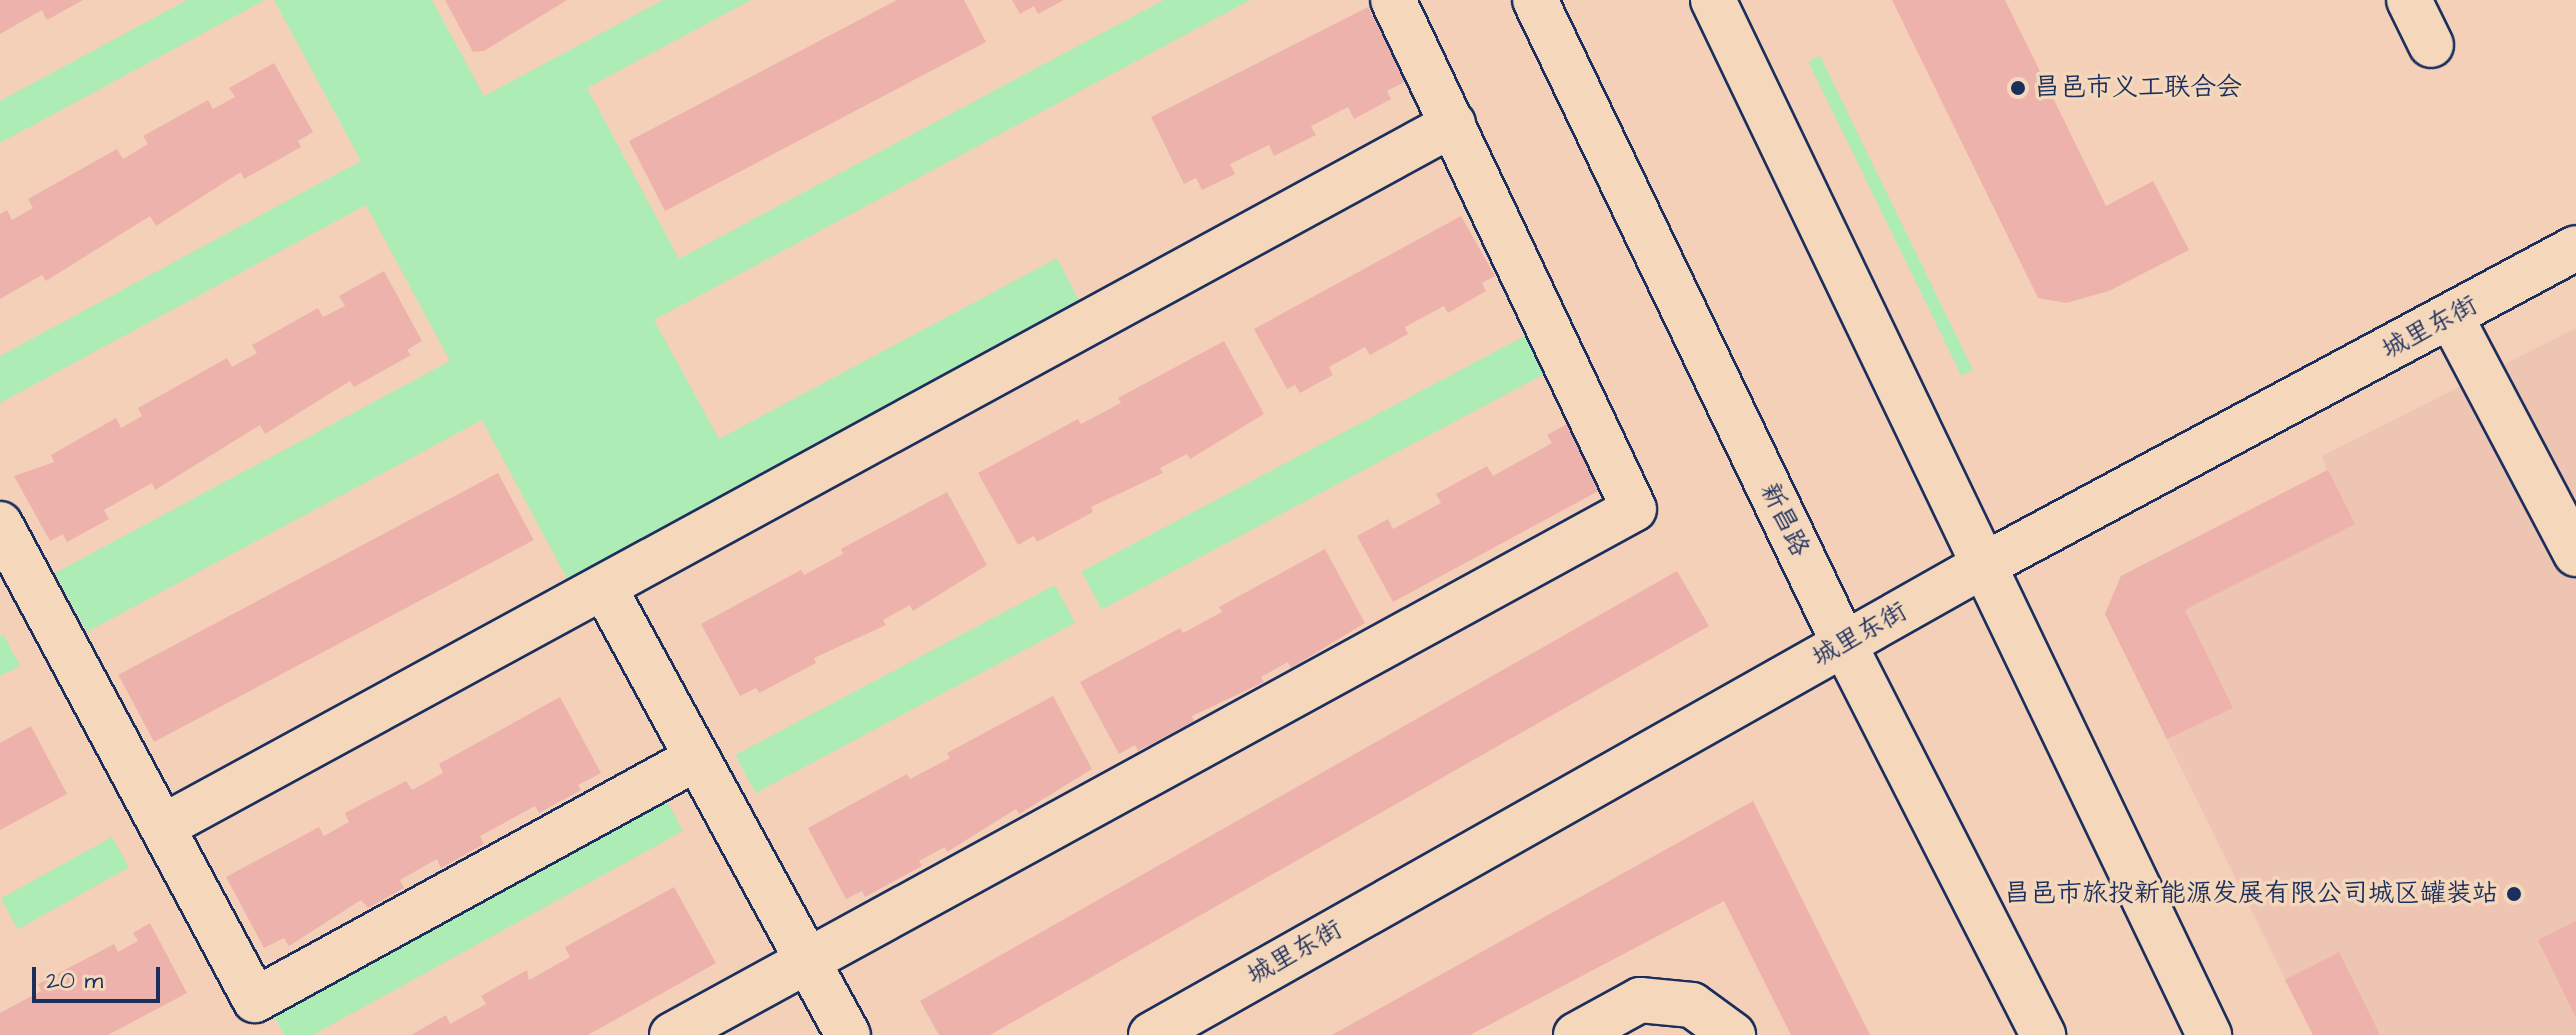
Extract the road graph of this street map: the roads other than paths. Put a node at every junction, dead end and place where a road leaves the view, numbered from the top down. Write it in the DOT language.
graph roads {
  1 [pos="1393,0"];
  2 [pos="1535,0"];
  3 [pos="1713,0"];
  4 [pos="2409,0"];
  5 [pos="2431,45"];
  6 [pos="1453,124"];
  7 [pos="2576,248"];
  8 [pos="2451,317"];
  9 [pos="0,524"];
  10 [pos="2576,554"];
  11 [pos="1986,564"];
  12 [pos="605,589"];
  13 [pos="1844,644"];
  14 [pos="697,758"];
  15 [pos="164,826"];
  16 [pos="808,963"];
  17 [pos="1602,1029"];
  18 [pos="672,1035"];
  19 [pos="848,1035"];
  20 [pos="1151,1035"];
  21 [pos="1733,1035"];
  22 [pos="2043,1035"];
  23 [pos="2209,1035"];
  1 -- 6 [label="main road"];
  2 -- 13 [label="main road, 新昌路"];
  3 -- 11 [label="main road"];
  4 -- 5 [label="main road"];
  6 -- 12 [label="main road"];
  6 -- 16 [label="main road"];
  7 -- 8 [label="main road, 城里东街"];
  8 -- 10 [label="main road"];
  8 -- 11 [label="main road, 城里东街"];
  9 -- 15 [label="main road"];
  11 -- 13 [label="main road, 城里东街"];
  11 -- 23 [label="main road"];
  12 -- 14 [label="main road"];
  12 -- 15 [label="main road"];
  13 -- 20 [label="main road, 城里东街"];
  13 -- 22 [label="main road, 新昌路"];
  14 -- 15 [label="main road"];
  14 -- 16 [label="main road"];
  16 -- 18 [label="main road"];
  16 -- 19 [label="main road"];
  17 -- 21 [label="main road"];
}
